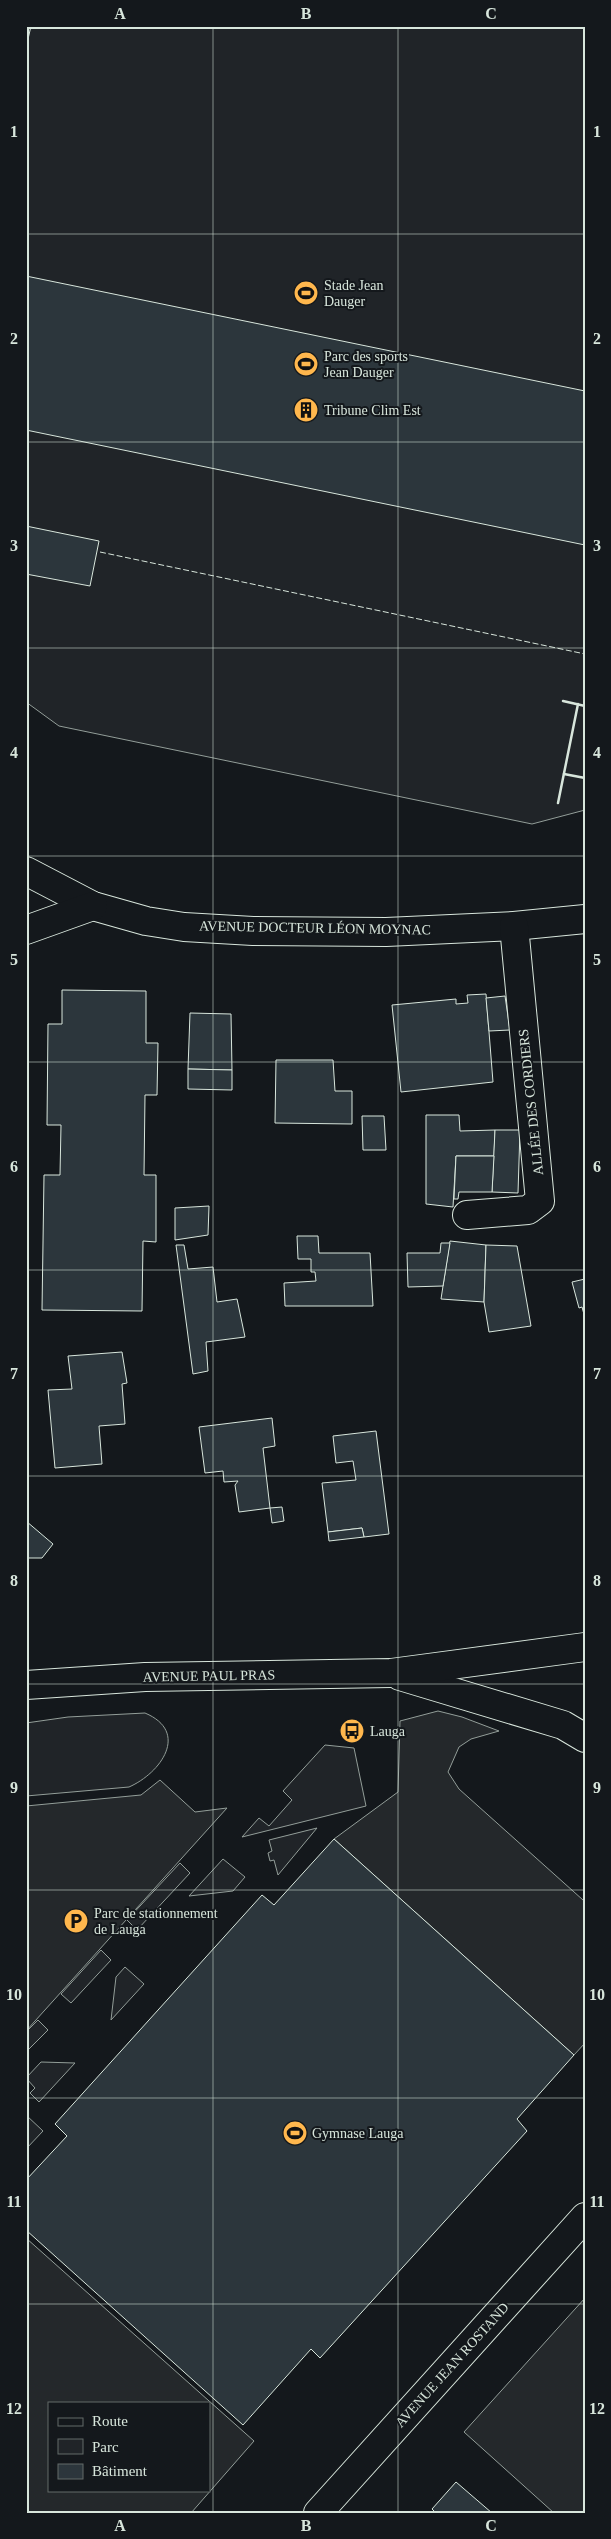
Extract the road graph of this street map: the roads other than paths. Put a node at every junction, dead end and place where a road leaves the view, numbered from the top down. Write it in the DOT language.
graph roads {
  1 [pos="26,871"];
  2 [pos="93,906"];
  3 [pos="585,919"];
  4 [pos="514,926"];
  5 [pos="26,930"];
  6 [pos="467,1215"];
  7 [pos="585,1647"];
  8 [pos="391,1673"];
  9 [pos="26,1685"];
  10 [pos="585,1738"];
  11 [pos="585,2217"];
  12 [pos="318,2513"];
  1 -- 2 [label="street, AVENUE DOCTEUR LÉON MOYNAC"];
  2 -- 4 [label="street, AVENUE DOCTEUR LÉON MOYNAC"];
  2 -- 5 [label="street"];
  3 -- 4 [label="street, AVENUE DOCTEUR LÉON MOYNAC"];
  4 -- 6 [label="street, ALLÉE DES CORDIERS"];
  7 -- 8 [label="street, AVENUE PAUL PRAS"];
  8 -- 9 [label="street, AVENUE PAUL PRAS"];
  8 -- 10 [label="street, AVENUE PAUL PRAS"];
  11 -- 12 [label="street, AVENUE JEAN ROSTAND"];
}
